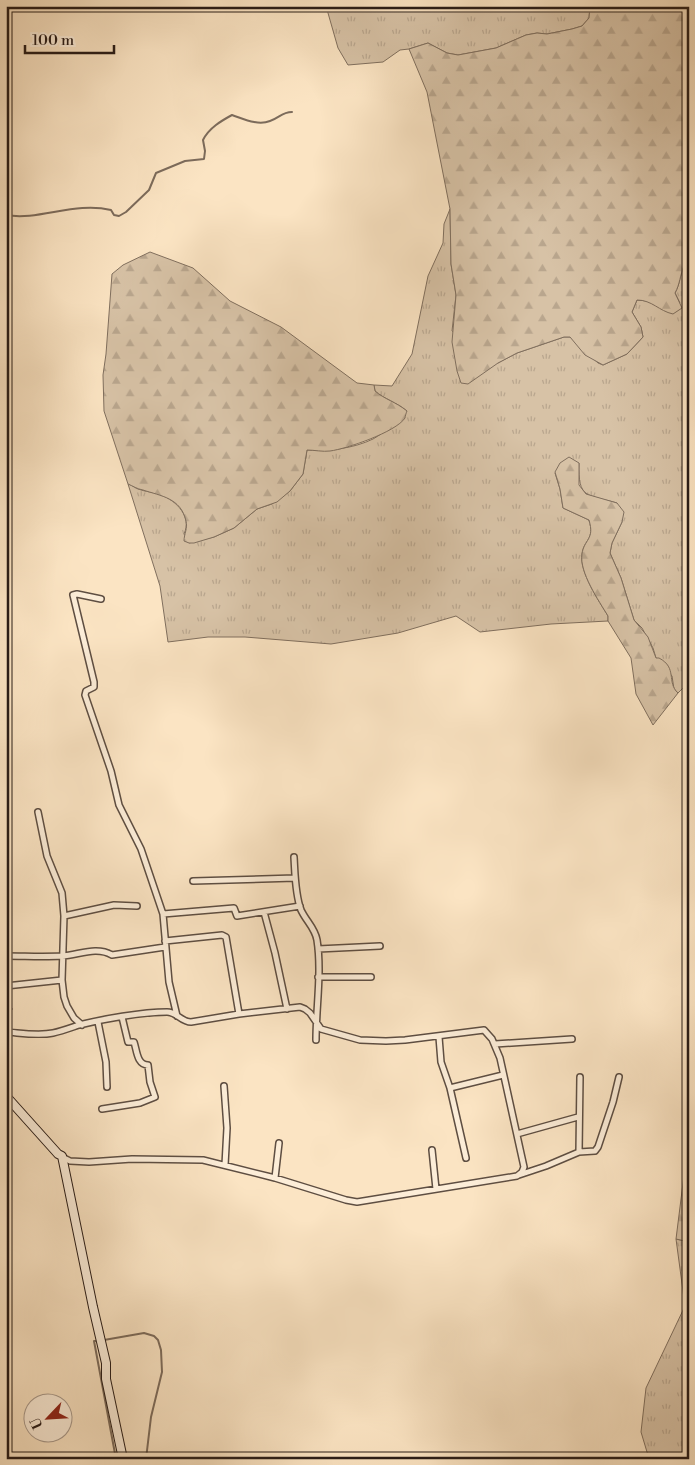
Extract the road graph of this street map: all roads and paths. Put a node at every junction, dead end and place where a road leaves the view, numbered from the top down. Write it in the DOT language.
graph roads {
  1 [pos="101,599"];
  2 [pos="38,812"];
  3 [pos="294,857"];
  4 [pos="295,878"];
  5 [pos="193,881"];
  6 [pos="137,906"];
  7 [pos="300,906"];
  8 [pos="264,912"];
  9 [pos="163,914"];
  10 [pos="64,916"];
  11 [pos="165,944"];
  12 [pos="380,946"];
  13 [pos="318,949"];
  14 [pos="6,956"];
  15 [pos="63,956"];
  16 [pos="318,977"];
  17 [pos="371,977"];
  18 [pos="62,980"];
  19 [pos="6,986"];
  20 [pos="286,1008"];
  21 [pos="239,1014"];
  22 [pos="178,1016"];
  23 [pos="122,1017"];
  24 [pos="315,1021"];
  25 [pos="98,1022"];
  26 [pos="82,1025"];
  27 [pos="6,1032"];
  28 [pos="439,1037"];
  29 [pos="572,1039"];
  30 [pos="316,1040"];
  31 [pos="495,1044"];
  32 [pos="503,1075"];
  33 [pos="580,1077"];
  34 [pos="619,1077"];
  35 [pos="224,1086"];
  36 [pos="106,1087"];
  37 [pos="450,1088"];
  38 [pos="6,1096"];
  39 [pos="102,1109"];
  40 [pos="578,1117"];
  41 [pos="517,1134"];
  42 [pos="279,1143"];
  43 [pos="432,1150"];
  44 [pos="579,1152"];
  45 [pos="62,1156"];
  46 [pos="466,1158"];
  47 [pos="225,1165"];
  48 [pos="517,1176"];
  49 [pos="276,1178"];
  50 [pos="436,1189"];
  51 [pos="123,1459"];
  1 -- 9 [label="street"];
  2 -- 10 [label="street"];
  3 -- 4 [label="street"];
  4 -- 5 [label="street"];
  4 -- 7 [label="street"];
  6 -- 10 [label="street"];
  7 -- 8 [label="street"];
  7 -- 13 [label="street"];
  8 -- 9 [label="street"];
  8 -- 20 [label="street"];
  9 -- 11 [label="street"];
  10 -- 15 [label="street"];
  11 -- 15 [label="street"];
  11 -- 21 [label="street"];
  11 -- 22 [label="street"];
  12 -- 13 [label="street"];
  13 -- 16 [label="street"];
  14 -- 15 [label="street"];
  15 -- 18 [label="street"];
  16 -- 17 [label="street"];
  16 -- 24 [label="street"];
  18 -- 19 [label="street"];
  18 -- 26 [label="street"];
  20 -- 21 [label="street"];
  20 -- 24 [label="street"];
  21 -- 22 [label="street"];
  22 -- 23 [label="street"];
  23 -- 25 [label="street"];
  23 -- 39 [label="street"];
  24 -- 28 [label="street"];
  24 -- 30 [label="street"];
  25 -- 26 [label="street"];
  25 -- 36 [label="street"];
  26 -- 27 [label="street"];
  28 -- 31 [label="street"];
  28 -- 37 [label="street"];
  29 -- 31 [label="street"];
  31 -- 32 [label="street"];
  32 -- 37 [label="street"];
  32 -- 41 [label="street"];
  33 -- 40 [label="street"];
  34 -- 44 [label="street"];
  35 -- 47 [label="street"];
  37 -- 46 [label="street"];
  38 -- 45 [label="street"];
  40 -- 41 [label="street"];
  40 -- 44 [label="street"];
  41 -- 48 [label="street"];
  42 -- 49 [label="street"];
  43 -- 50 [label="street"];
  44 -- 48 [label="street"];
  45 -- 47 [label="street"];
  45 -- 51 [label="street"];
  47 -- 49 [label="street"];
  48 -- 50 [label="street"];
  49 -- 50 [label="street"];
}
